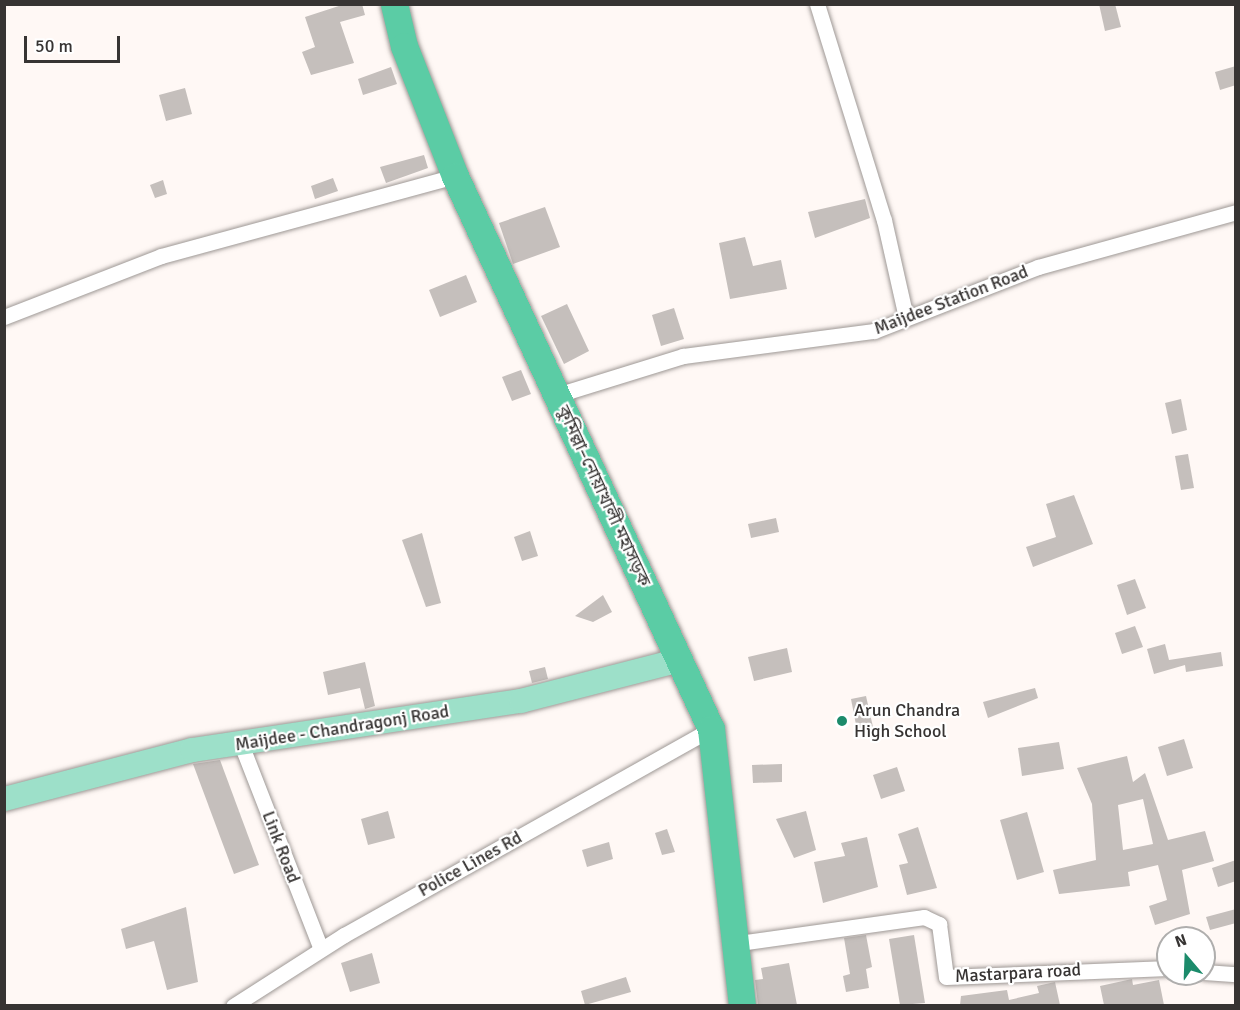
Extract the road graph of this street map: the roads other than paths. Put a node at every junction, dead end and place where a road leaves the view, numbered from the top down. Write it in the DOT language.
graph roads {
  1 [pos="394,4"];
  2 [pos="817,4"];
  3 [pos="455,176"];
  4 [pos="1236,212"];
  5 [pos="4,317"];
  6 [pos="906,318"];
  7 [pos="557,395"];
  8 [pos="681,660"];
  9 [pos="711,729"];
  10 [pos="241,744"];
  11 [pos="4,799"];
  12 [pos="738,943"];
  13 [pos="321,949"];
  14 [pos="1156,968"];
  15 [pos="1216,973"];
  16 [pos="1236,974"];
  17 [pos="237,1004"];
  18 [pos="742,1005"];
  1 -- 3 [label="highway, কুমিল্লা–নোয়াখালী মহাসড়ক"];
  2 -- 6 [label="street"];
  3 -- 5 [label="street"];
  3 -- 7 [label="highway, কুমিল্লা–নোয়াখালী মহাসড়ক"];
  4 -- 6 [label="street, Maijdee Station Road"];
  6 -- 7 [label="street, Maijdee Station Road"];
  7 -- 8 [label="highway, কুমিল্লা–নোয়াখালী মহাসড়ক"];
  8 -- 9 [label="highway, কুমিল্লা–নোয়াখালী মহাসড়ক"];
  8 -- 10 [label="main road, Maijdee - Chandragonj Road"];
  9 -- 12 [label="highway, কুমিল্লা–নোয়াখালী মহাসড়ক"];
  9 -- 13 [label="street, Police Lines Rd"];
  10 -- 11 [label="main road, Maijdee - Chandragonj Road"];
  10 -- 13 [label="street, Link Road"];
  12 -- 14 [label="street, Mastarpara road"];
  12 -- 18 [label="highway, কুমিল্লা–নোয়াখালী মহাসড়ক"];
  13 -- 17 [label="street, Police Lines Rd"];
  15 -- 16 [label="street"];
}
